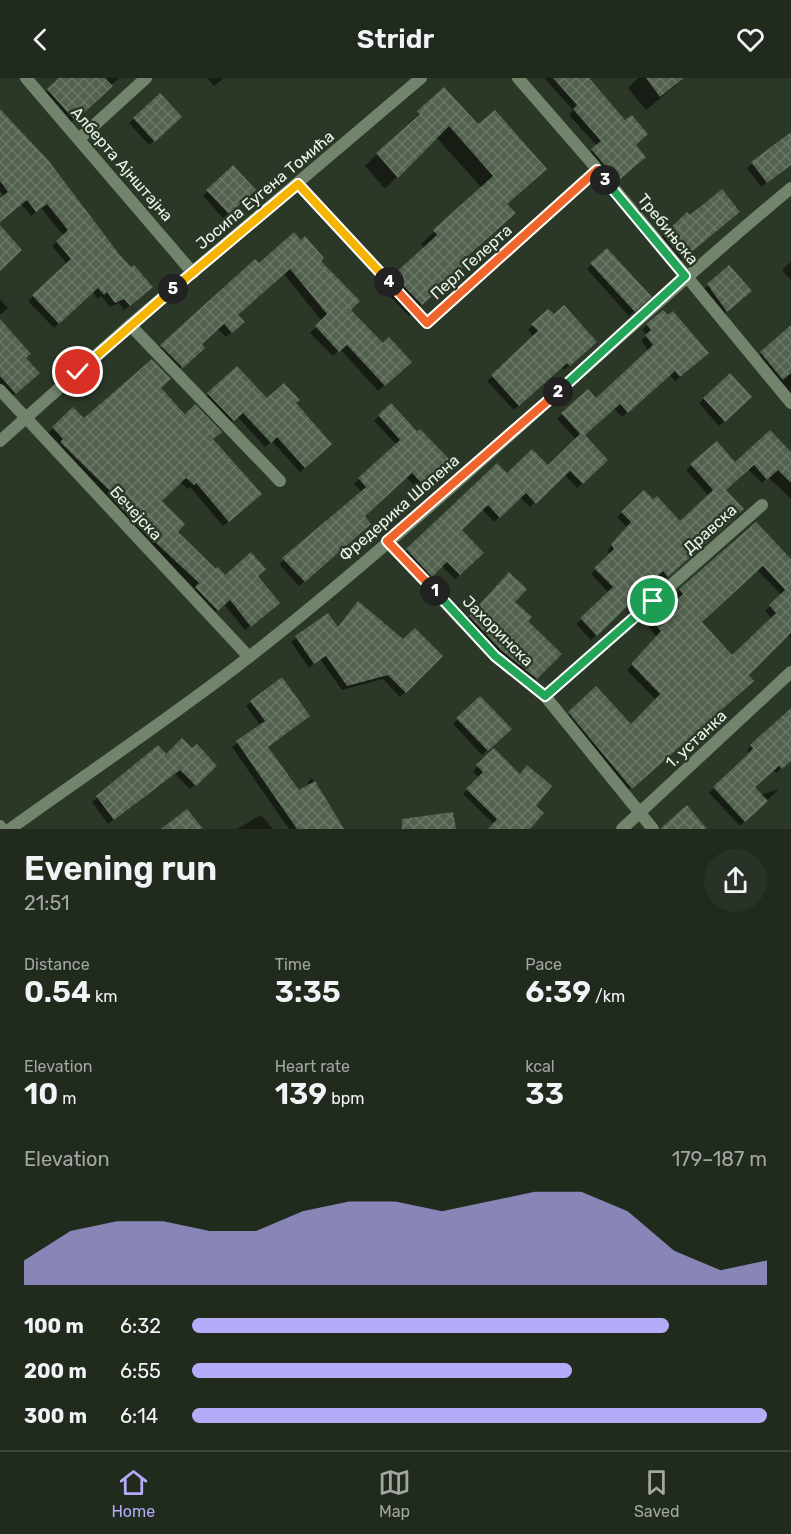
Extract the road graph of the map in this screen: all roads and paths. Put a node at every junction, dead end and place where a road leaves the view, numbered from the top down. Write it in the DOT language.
graph roads {
  1 [pos="26,78"];
  2 [pos="146,78"];
  3 [pos="421,78"];
  4 [pos="518,78"];
  5 [pos="79,139"];
  6 [pos="597,170"];
  7 [pos="298,184"];
  8 [pos="791,188"];
  9 [pos="194,273"];
  10 [pos="685,276"];
  11 [pos="130,325"];
  12 [pos="0,390"];
  13 [pos="791,403"];
  14 [pos="25,419"];
  15 [pos="0,441"];
  16 [pos="280,481"];
  17 [pos="762,505"];
  18 [pos="387,541"];
  19 [pos="249,657"];
  20 [pos="791,672"];
  21 [pos="545,696"];
  22 [pos="639,814"];
  23 [pos="10,829"];
  24 [pos="622,829"];
  25 [pos="653,829"];
  1 -- 5 [label="street, Алберта Ајнштајна"];
  2 -- 5 [label="street"];
  3 -- 7 [label="street, Јосипа Еугена Томића"];
  4 -- 6 [label="street, Требињска"];
  5 -- 9 [label="street, Алберта Ајнштајна"];
  6 -- 7 [label="street, Перл Гелерта"];
  6 -- 10 [label="street, Требињска"];
  7 -- 9 [label="street, Јосипа Еугена Томића"];
  8 -- 10 [label="street, Фредерика Шопена"];
  9 -- 11 [label="street, Јосипа Еугена Томића"];
  10 -- 13 [label="street, Требињска"];
  10 -- 18 [label="street, Фредерика Шопена"];
  11 -- 14 [label="street, Јосипа Еугена Томића"];
  11 -- 16 [label="street"];
  12 -- 14 [label="street, Бечејска"];
  14 -- 15 [label="street, Јосипа Еугена Томића"];
  14 -- 19 [label="street, Бечејска"];
  17 -- 21 [label="street, Дравска"];
  18 -- 19 [label="street, Фредерика Шопена"];
  18 -- 21 [label="street, Јахоринска"];
  19 -- 23 [label="street, Фредерика Шопена"];
  20 -- 22 [label="street, 1. устанка"];
  21 -- 22 [label="street, Јахоринска"];
  22 -- 24 [label="street, 1. устанка"];
  22 -- 25 [label="street, Јахоринска"];
}
